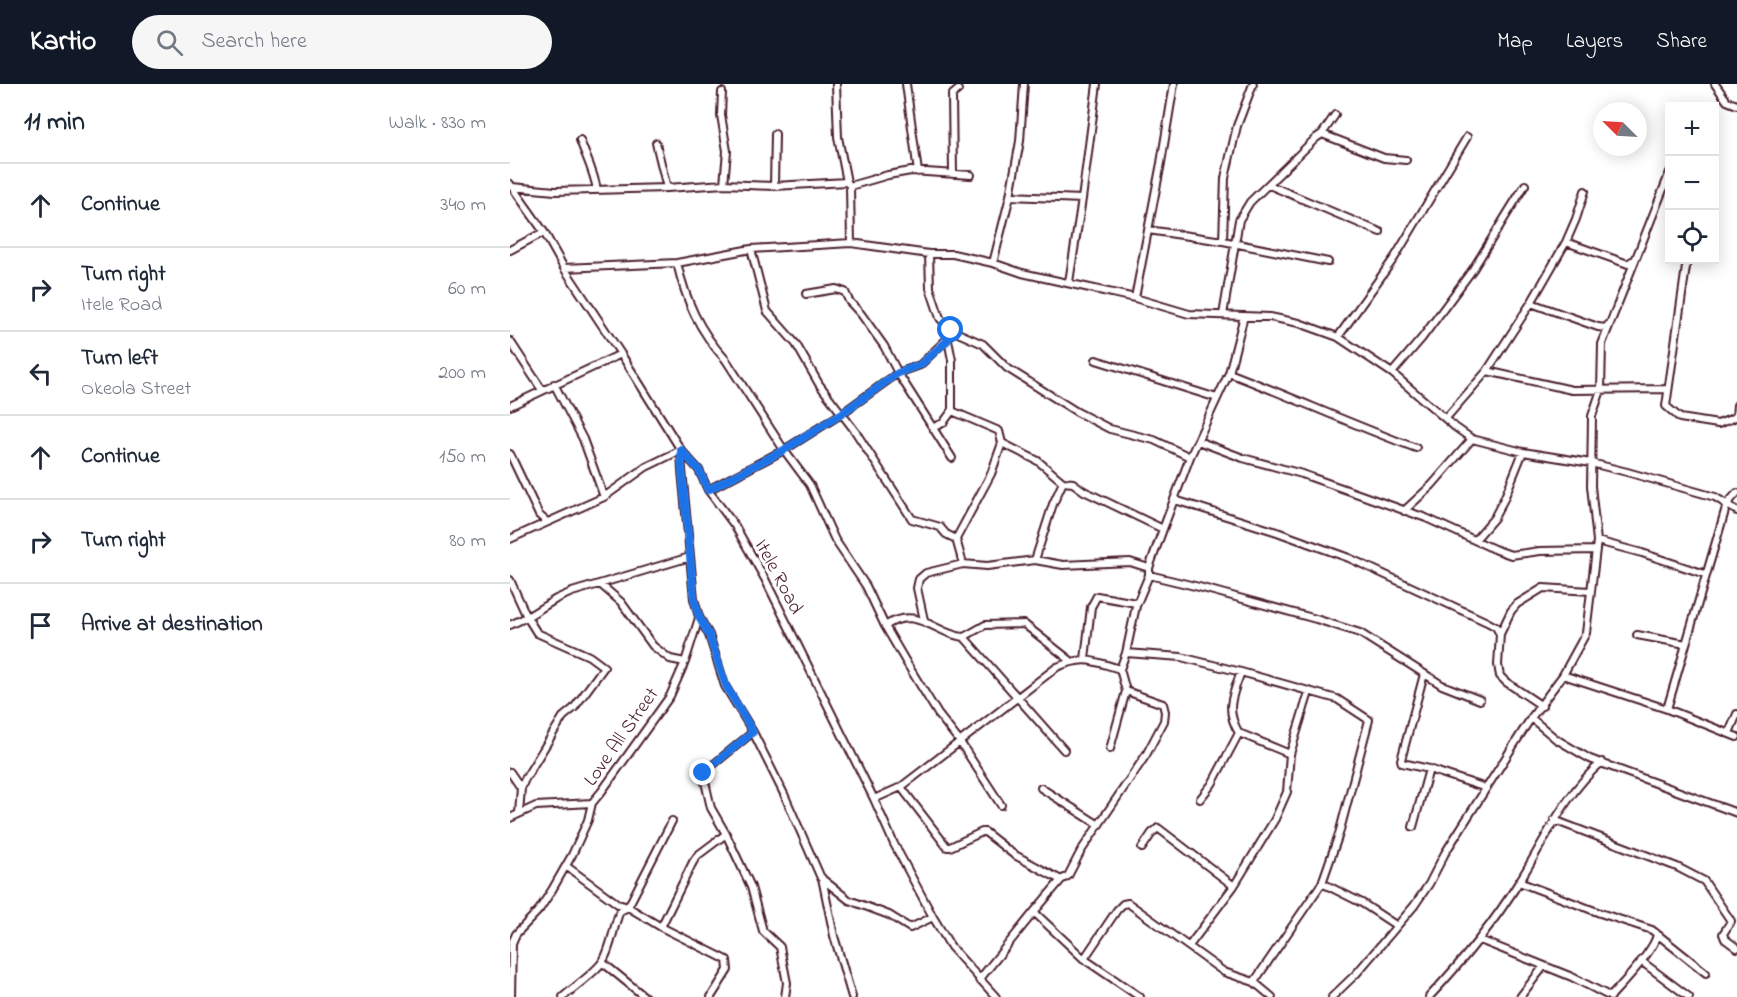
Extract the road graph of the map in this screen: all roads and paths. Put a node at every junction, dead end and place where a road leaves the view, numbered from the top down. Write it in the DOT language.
graph roads {
  1 [pos="836,84"];
  2 [pos="906,84"];
  3 [pos="1024,84"];
  4 [pos="1097,84"];
  5 [pos="1174,84"];
  6 [pos="1253,84"];
  7 [pos="1715,84"];
  8 [pos="958,90"];
  9 [pos="722,92"];
  10 [pos="1737,105"];
  11 [pos="1335,115"];
  12 [pos="776,134"];
  13 [pos="1322,134"];
  14 [pos="580,140"];
  15 [pos="656,143"];
  16 [pos="1455,157"];
  17 [pos="1406,160"];
  18 [pos="918,172"];
  19 [pos="953,174"];
  20 [pos="971,175"];
  21 [pos="724,184"];
  22 [pos="849,184"];
  23 [pos="1665,184"];
  24 [pos="1269,185"];
  25 [pos="1525,185"];
  26 [pos="511,186"];
  27 [pos="774,186"];
  28 [pos="667,188"];
  29 [pos="597,190"];
  30 [pos="1585,191"];
  31 [pos="1010,195"];
  32 [pos="1082,199"];
  33 [pos="1148,230"];
  34 [pos="544,232"];
  35 [pos="1380,232"];
  36 [pos="1223,241"];
  37 [pos="1566,242"];
  38 [pos="851,243"];
  39 [pos="1236,243"];
  40 [pos="751,249"];
  41 [pos="510,250"];
  42 [pos="929,254"];
  43 [pos="1635,259"];
  44 [pos="1328,262"];
  45 [pos="677,263"];
  46 [pos="993,263"];
  47 [pos="1686,264"];
  48 [pos="564,268"];
  49 [pos="1069,282"];
  50 [pos="806,294"];
  51 [pos="1134,298"];
  52 [pos="1531,303"];
  53 [pos="1223,315"];
  54 [pos="1244,316"];
  55 [pos="1610,321"];
  56 [pos="951,330"];
  57 [pos="1338,337"];
  58 [pos="948,340"];
  59 [pos="510,341"];
  60 [pos="621,354"];
  61 [pos="1096,360"];
  62 [pos="1487,371"];
  63 [pos="1392,372"];
  64 [pos="898,373"];
  65 [pos="1230,373"];
  66 [pos="554,384"];
  67 [pos="1668,389"];
  68 [pos="542,390"];
  69 [pos="1601,390"];
  70 [pos="1217,398"];
  71 [pos="1737,405"];
  72 [pos="510,406"];
  73 [pos="952,411"];
  74 [pos="841,414"];
  75 [pos="1446,418"];
  76 [pos="934,427"];
  77 [pos="1472,439"];
  78 [pos="1198,441"];
  79 [pos="1002,443"];
  80 [pos="1416,448"];
  81 [pos="681,450"];
  82 [pos="784,450"];
  83 [pos="1522,452"];
  84 [pos="510,454"];
  85 [pos="1190,457"];
  86 [pos="952,458"];
  87 [pos="1591,463"];
  88 [pos="1063,482"];
  89 [pos="708,490"];
  90 [pos="1737,493"];
  91 [pos="604,497"];
  92 [pos="1175,500"];
  93 [pos="1727,504"];
  94 [pos="1404,511"];
  95 [pos="1737,511"];
  96 [pos="539,515"];
  97 [pos="547,522"];
  98 [pos="535,528"];
  99 [pos="1163,529"];
  100 [pos="510,539"];
  101 [pos="957,539"];
  102 [pos="1475,540"];
  103 [pos="1597,541"];
  104 [pos="1596,550"];
  105 [pos="690,557"];
  106 [pos="1035,560"];
  107 [pos="963,564"];
  108 [pos="1149,571"];
  109 [pos="1705,574"];
  110 [pos="510,580"];
  111 [pos="600,584"];
  112 [pos="1590,591"];
  113 [pos="1136,606"];
  114 [pos="527,617"];
  115 [pos="699,617"];
  116 [pos="924,620"];
  117 [pos="510,625"];
  118 [pos="885,626"];
  119 [pos="1500,634"];
  120 [pos="1637,635"];
  121 [pos="964,637"];
  122 [pos="1686,644"];
  123 [pos="1126,653"];
  124 [pos="1084,659"];
  125 [pos="1071,661"];
  126 [pos="685,662"];
  127 [pos="1120,669"];
  128 [pos="1241,672"];
  129 [pos="1424,674"];
  130 [pos="1563,675"];
  131 [pos="1126,691"];
  132 [pos="1309,692"];
  133 [pos="1017,699"];
  134 [pos="1479,700"];
  135 [pos="1542,706"];
  136 [pos="1667,710"];
  137 [pos="1737,714"];
  138 [pos="1531,718"];
  139 [pos="753,732"];
  140 [pos="1239,733"];
  141 [pos="1729,734"];
  142 [pos="1737,737"];
  143 [pos="960,741"];
  144 [pos="1110,749"];
  145 [pos="1064,750"];
  146 [pos="1290,754"];
  147 [pos="1590,759"];
  148 [pos="1602,762"];
  149 [pos="1429,769"];
  150 [pos="510,772"];
  151 [pos="1589,773"];
  152 [pos="525,779"];
  153 [pos="515,780"];
  154 [pos="901,787"];
  155 [pos="521,788"];
  156 [pos="1041,788"];
  157 [pos="1486,788"];
  158 [pos="874,799"];
  159 [pos="1200,799"];
  160 [pos="592,803"];
  161 [pos="1001,805"];
  162 [pos="519,813"];
  163 [pos="1737,813"];
  164 [pos="510,818"];
  165 [pos="1554,820"];
  166 [pos="672,821"];
  167 [pos="1099,825"];
  168 [pos="1413,827"];
  169 [pos="726,834"];
  170 [pos="1142,848"];
  171 [pos="566,866"];
  172 [pos="821,878"];
  173 [pos="1061,880"];
  174 [pos="1519,882"];
  175 [pos="1322,883"];
  176 [pos="1234,886"];
  177 [pos="628,907"];
  178 [pos="1034,912"];
  179 [pos="933,917"];
  180 [pos="1397,926"];
  181 [pos="661,927"];
  182 [pos="1657,934"];
  183 [pos="1480,940"];
  184 [pos="1189,946"];
  185 [pos="1737,948"];
  186 [pos="1084,959"];
  187 [pos="1641,961"];
  188 [pos="602,962"];
  189 [pos="1544,966"];
  190 [pos="1706,973"];
  191 [pos="980,980"];
  192 [pos="1254,982"];
  193 [pos="511,997"];
  194 [pos="563,997"];
  195 [pos="645,997"];
  196 [pos="711,997"];
  197 [pos="785,997"];
  198 [pos="852,997"];
  199 [pos="996,997"];
  200 [pos="1140,997"];
  201 [pos="1272,997"];
  202 [pos="1332,997"];
  203 [pos="1429,997"];
  204 [pos="1520,997"];
  205 [pos="1611,997"];
  206 [pos="1689,997"];
  1 -- 22 [label="street"];
  2 -- 18 [label="street"];
  3 -- 31 [label="street"];
  4 -- 32 [label="street"];
  5 -- 33 [label="street"];
  6 -- 36 [label="street"];
  7 -- 10 [label="street"];
  8 -- 19 [label="street"];
  9 -- 21 [label="street"];
  11 -- 13 [label="street"];
  12 -- 27 [label="street"];
  13 -- 17 [label="street"];
  13 -- 24 [label="street"];
  14 -- 29 [label="street"];
  15 -- 28 [label="street"];
  16 -- 57 [label="street"];
  18 -- 19 [label="street"];
  18 -- 22 [label="street"];
  19 -- 20 [label="street"];
  21 -- 27 [label="street"];
  21 -- 28 [label="street"];
  22 -- 27 [label="street"];
  22 -- 38 [label="street"];
  23 -- 43 [label="street"];
  24 -- 35 [label="street"];
  24 -- 39 [label="street"];
  25 -- 63 [label="street"];
  26 -- 29 [label="street"];
  26 -- 34 [label="street, Itele Road"];
  28 -- 29 [label="street"];
  30 -- 37 [label="street"];
  31 -- 32 [label="street"];
  31 -- 46 [label="street"];
  32 -- 49 [label="street"];
  33 -- 36 [label="street"];
  33 -- 51 [label="street"];
  34 -- 41 [label="street"];
  34 -- 48 [label="street, Itele Road"];
  36 -- 39 [label="street"];
  37 -- 43 [label="street"];
  37 -- 52 [label="street"];
  38 -- 40 [label="street"];
  38 -- 42 [label="street"];
  39 -- 44 [label="street"];
  39 -- 53 [label="street"];
  40 -- 45 [label="street"];
  40 -- 74 [label="street"];
  42 -- 46 [label="street"];
  42 -- 56 [label="street"];
  43 -- 55 [label="street"];
  45 -- 48 [label="street"];
  45 -- 82 [label="street"];
  46 -- 49 [label="street"];
  47 -- 67 [label="street"];
  48 -- 60 [label="street, Itele Road"];
  49 -- 51 [label="street"];
  50 -- 64 [label="street"];
  51 -- 53 [label="street"];
  52 -- 55 [label="street"];
  52 -- 62 [label="street"];
  53 -- 54 [label="street"];
  54 -- 57 [label="street"];
  54 -- 65 [label="street"];
  55 -- 69 [label="street"];
  56 -- 58 [label="street"];
  56 -- 85 [label="street"];
  57 -- 63 [label="street"];
  58 -- 64 [label="street"];
  58 -- 73 [label="street"];
  59 -- 68 [label="street"];
  60 -- 66 [label="street"];
  60 -- 81 [label="street, Itele Road"];
  61 -- 70 [label="street"];
  62 -- 69 [label="street"];
  62 -- 75 [label="street"];
  63 -- 75 [label="street"];
  64 -- 74 [label="street"];
  64 -- 76 [label="street"];
  65 -- 70 [label="street"];
  65 -- 80 [label="street"];
  66 -- 68 [label="street"];
  66 -- 91 [label="street"];
  67 -- 69 [label="street"];
  67 -- 71 [label="street"];
  68 -- 72 [label="street"];
  69 -- 87 [label="street"];
  70 -- 78 [label="street"];
  73 -- 76 [label="street"];
  73 -- 79 [label="street"];
  74 -- 82 [label="street"];
  74 -- 101 [label="street"];
  75 -- 77 [label="street"];
  76 -- 86 [label="street"];
  77 -- 83 [label="street"];
  77 -- 94 [label="street"];
  78 -- 85 [label="street"];
  78 -- 94 [label="street"];
  79 -- 88 [label="street"];
  79 -- 101 [label="street"];
  81 -- 89 [label="street, Itele Road"];
  81 -- 91 [label="street"];
  81 -- 105 [label="street"];
  82 -- 89 [label="street"];
  82 -- 118 [label="street"];
  83 -- 87 [label="street"];
  83 -- 102 [label="street"];
  84 -- 96 [label="street"];
  85 -- 92 [label="street"];
  87 -- 93 [label="street"];
  87 -- 103 [label="street"];
  88 -- 99 [label="street"];
  88 -- 106 [label="street"];
  89 -- 158 [label="street, Itele Road"];
  90 -- 93 [label="street"];
  91 -- 97 [label="street"];
  92 -- 99 [label="street"];
  92 -- 119 [label="street"];
  93 -- 95 [label="street"];
  93 -- 109 [label="street"];
  94 -- 102 [label="street"];
  96 -- 97 [label="street"];
  96 -- 98 [label="street"];
  97 -- 98 [label="street"];
  98 -- 100 [label="street"];
  99 -- 108 [label="street"];
  101 -- 107 [label="street"];
  102 -- 104 [label="street"];
  103 -- 104 [label="street"];
  103 -- 109 [label="street"];
  104 -- 112 [label="street"];
  105 -- 111 [label="street"];
  105 -- 115 [label="street"];
  106 -- 107 [label="street"];
  106 -- 108 [label="street"];
  107 -- 116 [label="street"];
  108 -- 113 [label="street"];
  108 -- 129 [label="street"];
  109 -- 122 [label="street"];
  110 -- 114 [label="street"];
  111 -- 114 [label="street"];
  111 -- 126 [label="street"];
  112 -- 119 [label="street"];
  112 -- 130 [label="street"];
  113 -- 123 [label="street"];
  113 -- 124 [label="street"];
  114 -- 117 [label="street"];
  114 -- 152 [label="street"];
  115 -- 126 [label="street, Love All Street"];
  115 -- 139 [label="street"];
  116 -- 118 [label="street"];
  116 -- 121 [label="street"];
  118 -- 143 [label="street"];
  119 -- 135 [label="street"];
  120 -- 122 [label="street"];
  121 -- 125 [label="street"];
  121 -- 133 [label="street"];
  122 -- 136 [label="street"];
  123 -- 127 [label="street"];
  123 -- 128 [label="street"];
  124 -- 125 [label="street"];
  124 -- 127 [label="street"];
  125 -- 133 [label="street"];
  126 -- 160 [label="street, Love All Street"];
  127 -- 131 [label="street"];
  128 -- 132 [label="street"];
  128 -- 140 [label="street"];
  129 -- 134 [label="street"];
  129 -- 149 [label="street"];
  130 -- 135 [label="street"];
  130 -- 136 [label="street"];
  131 -- 144 [label="street"];
  131 -- 167 [label="street"];
  132 -- 146 [label="street"];
  132 -- 175 [label="street"];
  133 -- 143 [label="street"];
  133 -- 145 [label="street"];
  135 -- 138 [label="street"];
  136 -- 141 [label="street"];
  137 -- 141 [label="street"];
  138 -- 147 [label="street"];
  138 -- 157 [label="street"];
  139 -- 169 [label="street"];
  139 -- 172 [label="street"];
  140 -- 146 [label="street"];
  140 -- 159 [label="street"];
  141 -- 142 [label="street"];
  143 -- 154 [label="street"];
  143 -- 161 [label="street"];
  146 -- 176 [label="street"];
  147 -- 148 [label="street"];
  147 -- 151 [label="street"];
  148 -- 151 [label="street"];
  148 -- 163 [label="street"];
  149 -- 157 [label="street"];
  149 -- 168 [label="street"];
  150 -- 153 [label="street"];
  151 -- 165 [label="street"];
  152 -- 153 [label="street"];
  152 -- 155 [label="street"];
  153 -- 155 [label="street"];
  154 -- 158 [label="street"];
  154 -- 173 [label="street"];
  155 -- 162 [label="street"];
  156 -- 167 [label="street"];
  157 -- 180 [label="street"];
  158 -- 179 [label="street, Itele Road"];
  160 -- 162 [label="street"];
  160 -- 171 [label="street, Love All Street"];
  162 -- 164 [label="street"];
  165 -- 174 [label="street"];
  165 -- 185 [label="street"];
  166 -- 177 [label="street"];
  167 -- 173 [label="street"];
  169 -- 181 [label="street"];
  169 -- 197 [label="street"];
  170 -- 176 [label="street"];
  171 -- 177 [label="street"];
  171 -- 193 [label="street, Love All Street"];
  172 -- 179 [label="street"];
  172 -- 198 [label="street"];
  173 -- 178 [label="street"];
  174 -- 182 [label="street"];
  174 -- 183 [label="street"];
  175 -- 180 [label="street"];
  175 -- 192 [label="street"];
  176 -- 184 [label="street"];
  177 -- 181 [label="street"];
  177 -- 188 [label="street"];
  178 -- 186 [label="street"];
  178 -- 191 [label="street"];
  179 -- 191 [label="street, Itele Road"];
  180 -- 202 [label="street"];
  181 -- 196 [label="street"];
  182 -- 187 [label="street"];
  182 -- 190 [label="street"];
  183 -- 189 [label="street"];
  183 -- 203 [label="street"];
  184 -- 186 [label="street"];
  184 -- 192 [label="street"];
  186 -- 200 [label="street"];
  187 -- 205 [label="street"];
  187 -- 206 [label="street"];
  188 -- 194 [label="street"];
  188 -- 195 [label="street"];
  189 -- 204 [label="street"];
  189 -- 205 [label="street"];
  191 -- 199 [label="street, Itele Road"];
  192 -- 201 [label="street"];
}
